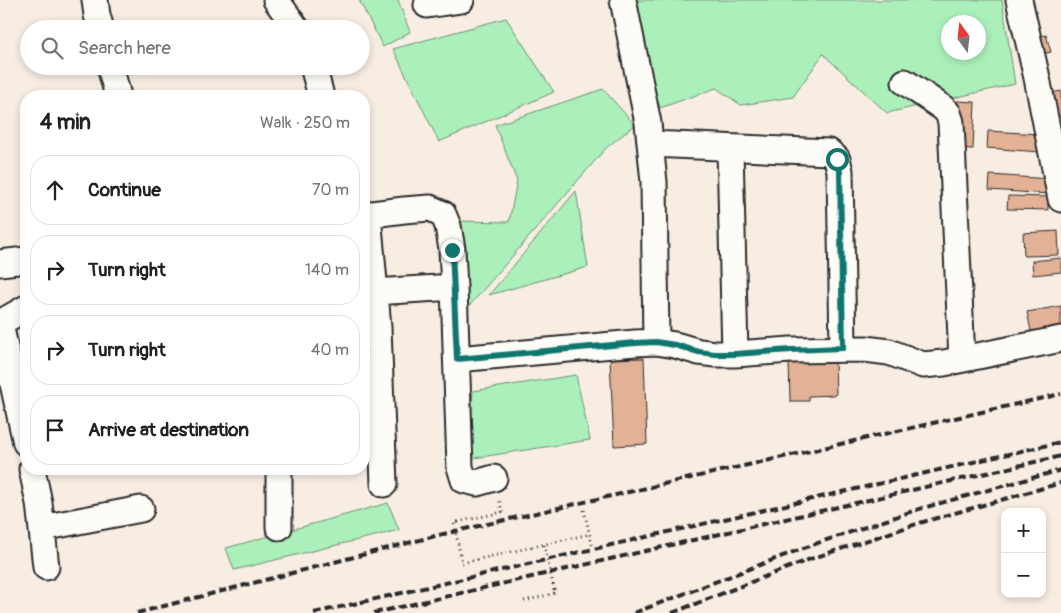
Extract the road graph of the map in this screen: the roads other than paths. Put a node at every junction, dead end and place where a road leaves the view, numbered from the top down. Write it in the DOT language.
graph roads {
  1 [pos="95,0"];
  2 [pos="276,0"];
  3 [pos="461,0"];
  4 [pos="623,0"];
  5 [pos="1019,0"];
  6 [pos="427,5"];
  7 [pos="98,20"];
  8 [pos="290,20"];
  9 [pos="112,75"];
  10 [pos="315,75"];
  11 [pos="905,82"];
  12 [pos="116,90"];
  13 [pos="319,90"];
  14 [pos="651,144"];
  15 [pos="730,148"];
  16 [pos="1061,199"];
  17 [pos="370,214"];
  18 [pos="370,254"];
  19 [pos="20,260"];
  20 [pos="0,262"];
  21 [pos="454,287"];
  22 [pos="374,292"];
  23 [pos="20,311"];
  24 [pos="0,323"];
  25 [pos="1061,339"];
  26 [pos="656,342"];
  27 [pos="843,348"];
  28 [pos="735,354"];
  29 [pos="457,359"];
  30 [pos="962,360"];
  31 [pos="20,415"];
  32 [pos="33,475"];
  33 [pos="279,475"];
  34 [pos="494,478"];
  35 [pos="384,484"];
  36 [pos="141,510"];
  37 [pos="279,527"];
  38 [pos="42,528"];
  39 [pos="46,568"];
  1 -- 7 [label="street"];
  2 -- 8 [label="street"];
  3 -- 6 [label="street"];
  4 -- 14 [label="street"];
  5 -- 16 [label="street"];
  9 -- 12 [label="street"];
  10 -- 13 [label="street"];
  11 -- 30 [label="street"];
  14 -- 15 [label="street"];
  14 -- 26 [label="street"];
  15 -- 27 [label="street"];
  15 -- 28 [label="street"];
  17 -- 21 [label="street"];
  18 -- 22 [label="street"];
  19 -- 20 [label="street"];
  21 -- 22 [label="street"];
  21 -- 29 [label="street"];
  22 -- 35 [label="street"];
  23 -- 24 [label="street"];
  24 -- 31 [label="street"];
  25 -- 30 [label="street"];
  26 -- 28 [label="street"];
  26 -- 29 [label="street"];
  27 -- 28 [label="street"];
  27 -- 30 [label="street"];
  29 -- 34 [label="street"];
  32 -- 38 [label="street"];
  33 -- 37 [label="street"];
  36 -- 38 [label="street"];
  38 -- 39 [label="street"];
}
